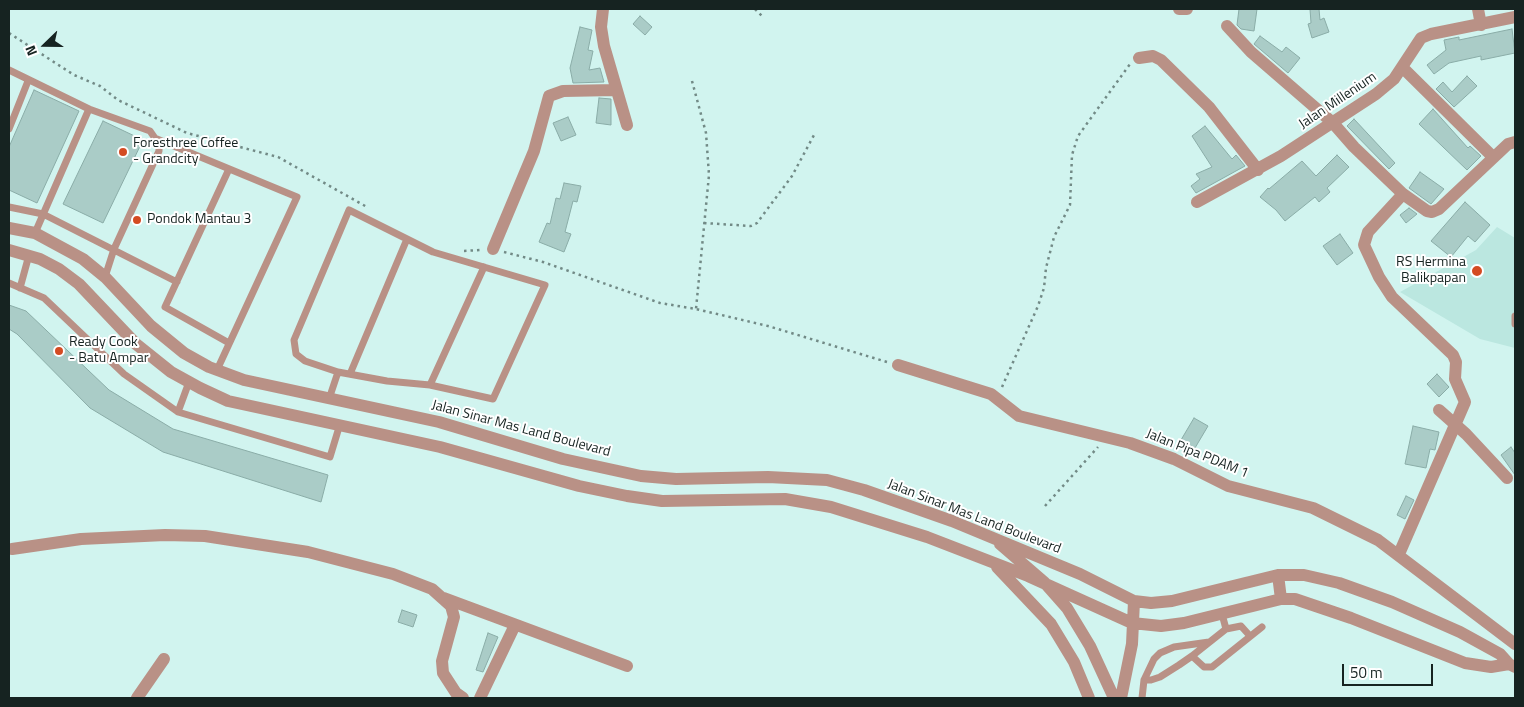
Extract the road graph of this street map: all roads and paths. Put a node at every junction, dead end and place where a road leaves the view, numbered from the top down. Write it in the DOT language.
graph roads {
  1 [pos="603,9"];
  2 [pos="755,9"];
  3 [pos="1179,9"];
  4 [pos="1187,9"];
  5 [pos="1478,9"];
  6 [pos="763,17"];
  7 [pos="1515,17"];
  8 [pos="1481,25"];
  9 [pos="1227,26"];
  10 [pos="9,33"];
  11 [pos="1139,58"];
  12 [pos="1402,67"];
  13 [pos="9,70"];
  14 [pos="28,81"];
  15 [pos="692,81"];
  16 [pos="616,90"];
  17 [pos="89,109"];
  18 [pos="1332,123"];
  19 [pos="627,125"];
  20 [pos="9,129"];
  21 [pos="814,135"];
  22 [pos="157,139"];
  23 [pos="1515,142"];
  24 [pos="1493,157"];
  25 [pos="229,169"];
  26 [pos="1258,170"];
  27 [pos="1403,194"];
  28 [pos="1197,202"];
  29 [pos="9,207"];
  30 [pos="372,210"];
  31 [pos="43,214"];
  32 [pos="704,223"];
  33 [pos="9,228"];
  34 [pos="35,233"];
  35 [pos="407,240"];
  36 [pos="114,249"];
  37 [pos="494,249"];
  38 [pos="9,250"];
  39 [pos="461,252"];
  40 [pos="29,255"];
  41 [pos="484,267"];
  42 [pos="105,277"];
  43 [pos="177,282"];
  44 [pos="9,283"];
  45 [pos="20,288"];
  46 [pos="696,309"];
  47 [pos="1515,316"];
  48 [pos="1515,324"];
  49 [pos="229,343"];
  50 [pos="898,365"];
  51 [pos="216,370"];
  52 [pos="338,372"];
  53 [pos="350,374"];
  54 [pos="189,382"];
  55 [pos="430,385"];
  56 [pos="311,395"];
  57 [pos="329,399"];
  58 [pos="997,399"];
  59 [pos="1439,410"];
  60 [pos="178,412"];
  61 [pos="308,417"];
  62 [pos="340,424"];
  63 [pos="1457,426"];
  64 [pos="1107,436"];
  65 [pos="1507,478"];
  66 [pos="1045,506"];
  67 [pos="993,538"];
  68 [pos="12,549"];
  69 [pos="1399,554"];
  70 [pos="993,564"];
  71 [pos="1278,575"];
  72 [pos="1044,582"];
  73 [pos="443,598"];
  74 [pos="1281,599"];
  75 [pos="1134,601"];
  76 [pos="1222,614"];
  77 [pos="1132,623"];
  78 [pos="515,625"];
  79 [pos="1262,626"];
  80 [pos="1226,629"];
  81 [pos="1250,636"];
  82 [pos="1209,642"];
  83 [pos="1515,644"];
  84 [pos="1093,653"];
  85 [pos="1192,656"];
  86 [pos="164,659"];
  87 [pos="1074,662"];
  88 [pos="627,666"];
  89 [pos="1512,666"];
  90 [pos="1144,680"];
  91 [pos="137,698"];
  92 [pos="463,698"];
  93 [pos="480,698"];
  94 [pos="1089,698"];
  95 [pos="1114,698"];
  96 [pos="1121,698"];
  97 [pos="1142,698"];
  1 -- 16 [label="street"];
  2 -- 6 [label="path"];
  3 -- 4 [label="street"];
  5 -- 8 [label="street"];
  7 -- 8 [label="street, Jalan Millenium"];
  8 -- 12 [label="street, Jalan Millenium"];
  9 -- 18 [label="street"];
  10 -- 30 [label="path"];
  11 -- 26 [label="street"];
  11 -- 58 [label="path"];
  12 -- 18 [label="street, Jalan Millenium"];
  12 -- 24 [label="street"];
  13 -- 14 [label="lane"];
  14 -- 17 [label="lane"];
  14 -- 20 [label="lane"];
  15 -- 32 [label="path"];
  16 -- 19 [label="street"];
  16 -- 37 [label="street"];
  17 -- 22 [label="lane"];
  17 -- 31 [label="lane"];
  18 -- 26 [label="street, Jalan Millenium"];
  18 -- 27 [label="street"];
  21 -- 32 [label="path"];
  22 -- 25 [label="lane"];
  22 -- 36 [label="lane"];
  23 -- 24 [label="street"];
  24 -- 27 [label="street"];
  25 -- 43 [label="lane"];
  25 -- 49 [label="lane"];
  26 -- 28 [label="street, Jalan Millenium"];
  27 -- 63 [label="street"];
  29 -- 31 [label="lane"];
  31 -- 34 [label="lane"];
  31 -- 36 [label="lane"];
  32 -- 46 [label="path"];
  33 -- 34 [label="street, Jalan Sinar Mas Land Boulevard"];
  34 -- 42 [label="street, Jalan Sinar Mas Land Boulevard"];
  35 -- 41 [label="lane"];
  35 -- 52 [label="lane"];
  35 -- 53 [label="lane"];
  36 -- 42 [label="lane"];
  36 -- 43 [label="lane"];
  37 -- 39 [label="path"];
  37 -- 46 [label="path"];
  38 -- 40 [label="street, Jalan Sinar Mas Land Boulevard"];
  40 -- 45 [label="lane"];
  40 -- 54 [label="street, Jalan Sinar Mas Land Boulevard"];
  41 -- 55 [label="lane"];
  41 -- 55 [label="lane"];
  42 -- 51 [label="street, Jalan Sinar Mas Land Boulevard"];
  43 -- 49 [label="lane"];
  44 -- 45 [label="lane"];
  45 -- 60 [label="lane"];
  46 -- 50 [label="path"];
  47 -- 48 [label="lane"];
  49 -- 51 [label="lane"];
  50 -- 58 [label="street, Jalan Pipa PDAM 1"];
  51 -- 56 [label="street, Jalan Sinar Mas Land Boulevard"];
  52 -- 53 [label="lane"];
  52 -- 57 [label="lane"];
  53 -- 55 [label="lane"];
  54 -- 60 [label="lane"];
  54 -- 61 [label="street, Jalan Sinar Mas Land Boulevard"];
  56 -- 57 [label="street, Jalan Sinar Mas Land Boulevard"];
  56 -- 61 [label="street"];
  57 -- 67 [label="street, Jalan Sinar Mas Land Boulevard"];
  58 -- 64 [label="street, Jalan Pipa PDAM 1"];
  59 -- 63 [label="street"];
  60 -- 62 [label="lane"];
  61 -- 62 [label="street, Jalan Sinar Mas Land Boulevard"];
  62 -- 70 [label="street, Jalan Sinar Mas Land Boulevard"];
  63 -- 65 [label="street"];
  63 -- 69 [label="street"];
  64 -- 66 [label="path"];
  64 -- 69 [label="street, Jalan Pipa PDAM 1"];
  67 -- 72 [label="street"];
  67 -- 75 [label="street, Jalan Sinar Mas Land Boulevard"];
  68 -- 73 [label="street"];
  69 -- 83 [label="street, Jalan Pipa PDAM 1"];
  70 -- 72 [label="street, Jalan Sinar Mas Land Boulevard"];
  70 -- 87 [label="street, Jalan Sinar Mas Land Boulevard"];
  71 -- 74 [label="street"];
  71 -- 75 [label="street, Jalan Sinar Mas Land Boulevard"];
  71 -- 89 [label="street, Jalan Sinar Mas Land Boulevard"];
  72 -- 77 [label="street, Jalan Sinar Mas Land Boulevard"];
  72 -- 84 [label="street"];
  73 -- 78 [label="street"];
  73 -- 92 [label="street"];
  74 -- 76 [label="street, Jalan Sinar Mas Land Boulevard"];
  74 -- 89 [label="street, Jalan Sinar Mas Land Boulevard"];
  75 -- 77 [label="street"];
  76 -- 77 [label="street, Jalan Sinar Mas Land Boulevard"];
  76 -- 80 [label="lane"];
  77 -- 96 [label="street"];
  78 -- 88 [label="street"];
  78 -- 93 [label="street"];
  79 -- 81 [label="lane"];
  80 -- 81 [label="lane"];
  80 -- 82 [label="lane"];
  81 -- 85 [label="lane"];
  82 -- 85 [label="lane"];
  82 -- 90 [label="lane"];
  84 -- 87 [label="street"];
  84 -- 95 [label="street"];
  85 -- 90 [label="lane"];
  86 -- 91 [label="street"];
  87 -- 94 [label="street, Jalan Sinar Mas Land Boulevard"];
  90 -- 97 [label="lane"];
}
